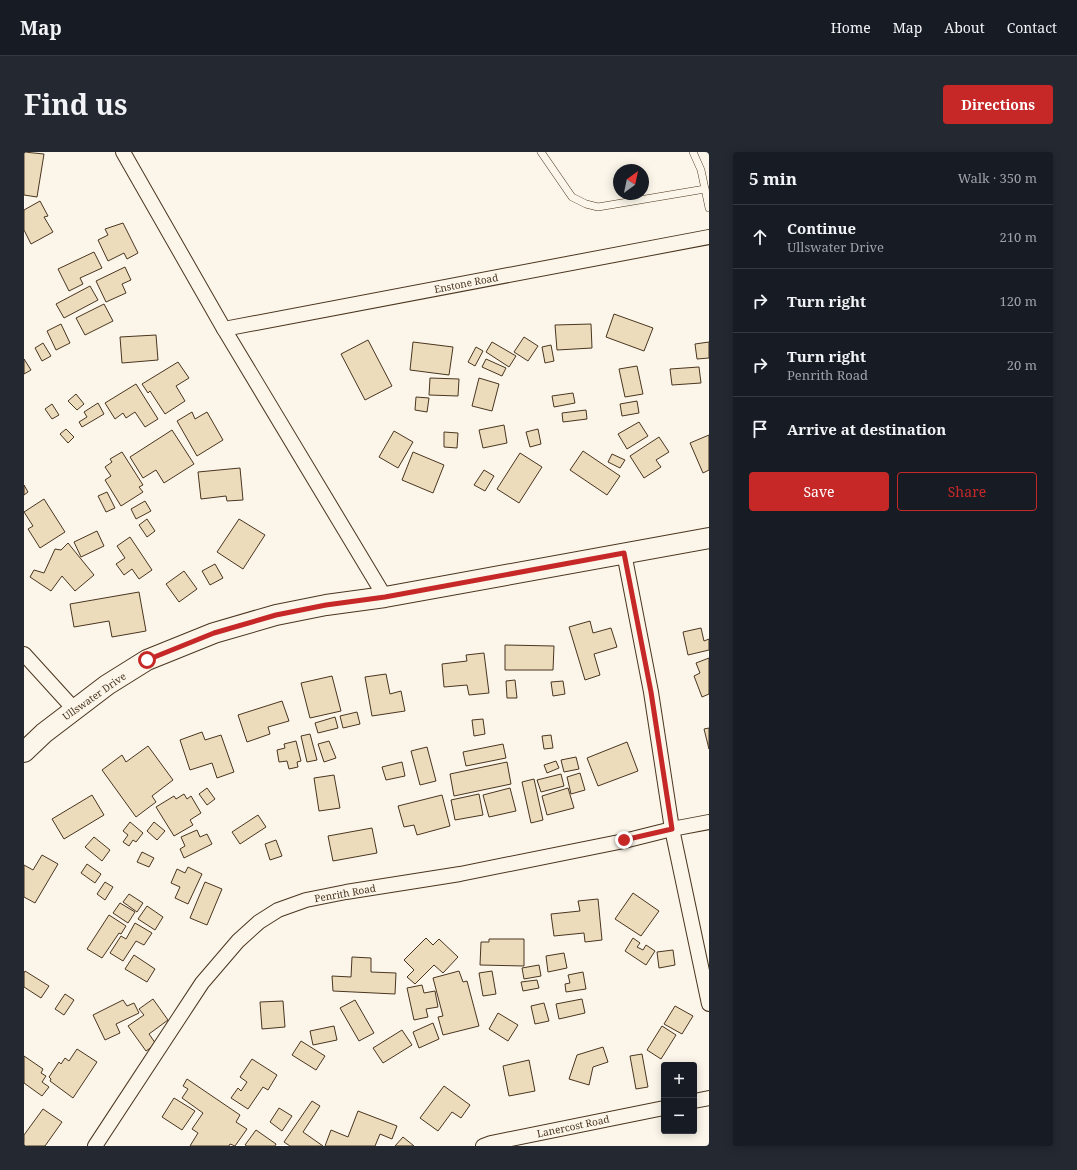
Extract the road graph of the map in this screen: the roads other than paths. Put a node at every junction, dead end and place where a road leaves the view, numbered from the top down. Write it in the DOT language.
graph roads {
  1 [pos="123,152"];
  2 [pos="541,152"];
  3 [pos="693,152"];
  4 [pos="705,189"];
  5 [pos="709,208"];
  6 [pos="709,237"];
  7 [pos="224,329"];
  8 [pos="709,538"];
  9 [pos="624,553"];
  10 [pos="385,597"];
  11 [pos="24,654"];
  12 [pos="74,709"];
  13 [pos="24,752"];
  14 [pos="709,822"];
  15 [pos="672,829"];
  16 [pos="709,1004"];
  17 [pos="709,1098"];
  18 [pos="697,1100"];
  19 [pos="661,1109"];
  20 [pos="95,1146"];
  21 [pos="483,1146"];
  1 -- 7 [label="street"];
  2 -- 4 [label="lane"];
  3 -- 4 [label="lane"];
  4 -- 5 [label="lane"];
  6 -- 7 [label="street, Enstone Road"];
  7 -- 10 [label="street"];
  8 -- 9 [label="street, Ullswater Drive"];
  9 -- 10 [label="street, Ullswater Drive"];
  9 -- 15 [label="street"];
  10 -- 12 [label="street, Ullswater Drive"];
  11 -- 12 [label="street"];
  12 -- 13 [label="street, Ullswater Drive"];
  14 -- 15 [label="street, Penrith Road"];
  15 -- 16 [label="street"];
  15 -- 20 [label="street, Penrith Road"];
  17 -- 18 [label="street"];
  19 -- 21 [label="street, Lanercost Road"];
}
